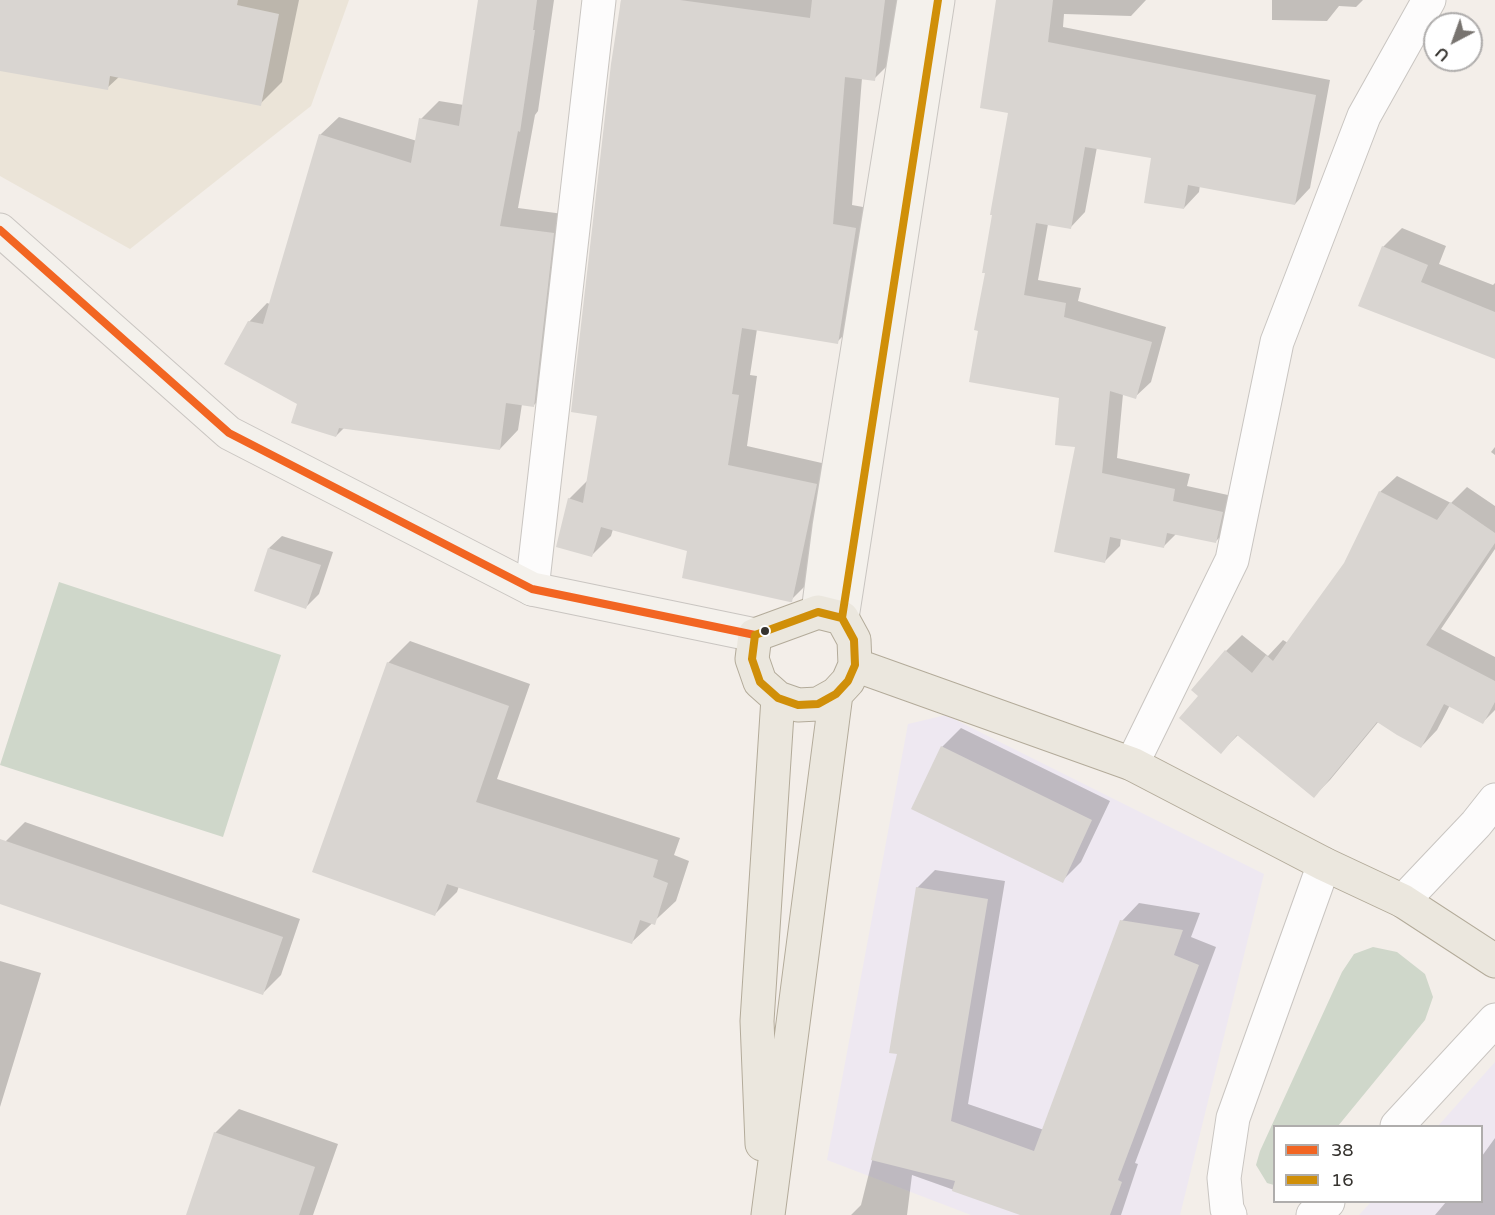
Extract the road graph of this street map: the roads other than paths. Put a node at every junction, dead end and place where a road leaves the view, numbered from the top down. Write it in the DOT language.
graph roads {
  1 [pos="599,0"];
  2 [pos="914,0"];
  3 [pos="938,0"];
  4 [pos="1429,0"];
  5 [pos="0,230"];
  6 [pos="532,589"];
  7 [pos="830,615"];
  8 [pos="755,635"];
  9 [pos="855,665"];
  10 [pos="836,694"];
  11 [pos="778,698"];
  12 [pos="1132,764"];
  13 [pos="1495,800"];
  14 [pos="1324,864"];
  15 [pos="1403,901"];
  16 [pos="1495,961"];
  17 [pos="1495,1020"];
  18 [pos="1398,1125"];
  19 [pos="1327,1203"];
  20 [pos="767,1215"];
  21 [pos="1230,1215"];
  22 [pos="1313,1215"];
  1 -- 6 [label="street"];
  2 -- 7 [label="street"];
  3 -- 7 [label="street"];
  4 -- 12 [label="street"];
  5 -- 6 [label="street"];
  6 -- 8 [label="street"];
  7 -- 8 [label="main road"];
  7 -- 9 [label="main road"];
  8 -- 11 [label="main road"];
  9 -- 10 [label="main road"];
  9 -- 12 [label="main road"];
  10 -- 11 [label="main road"];
  10 -- 20 [label="main road"];
  11 -- 20 [label="main road"];
  12 -- 14 [label="main road"];
  13 -- 15 [label="street"];
  14 -- 15 [label="main road"];
  14 -- 21 [label="street"];
  15 -- 16 [label="main road"];
  17 -- 18 [label="street"];
  19 -- 22 [label="street"];
}
